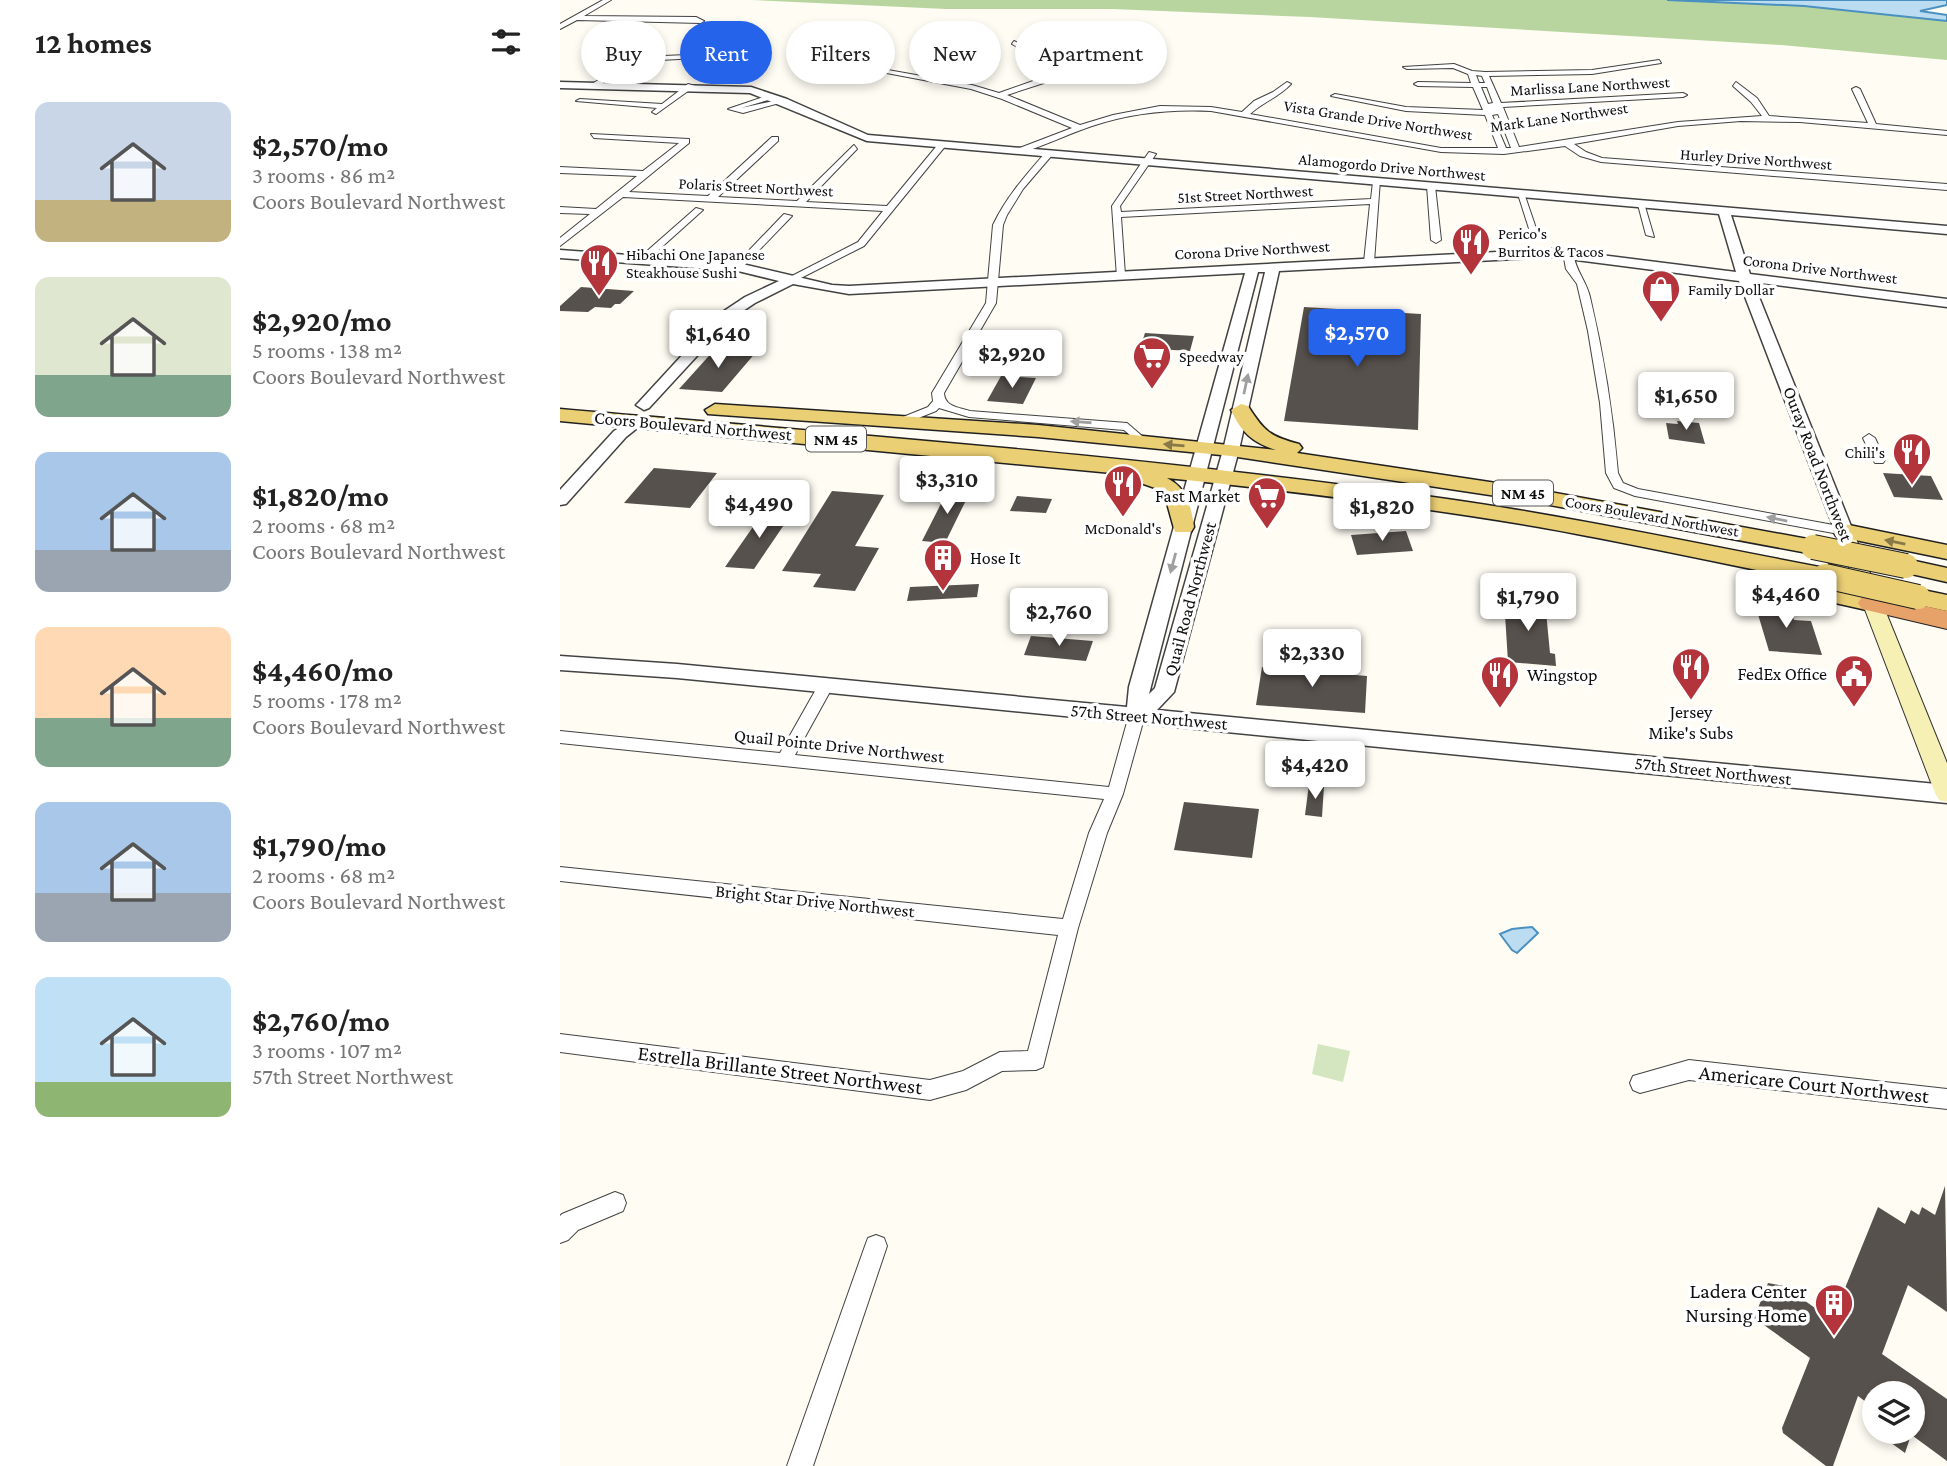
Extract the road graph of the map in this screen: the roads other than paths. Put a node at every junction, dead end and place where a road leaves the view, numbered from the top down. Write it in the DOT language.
graph roads {
  1 [pos="608,0"];
  2 [pos="577,18"];
  3 [pos="699,20"];
  4 [pos="560,27"];
  5 [pos="1014,43"];
  6 [pos="680,57"];
  7 [pos="1659,62"];
  8 [pos="1407,66"];
  9 [pos="895,73"];
  10 [pos="1471,73"];
  11 [pos="1485,74"];
  12 [pos="1287,84"];
  13 [pos="1418,84"];
  14 [pos="1736,84"];
  15 [pos="560,85"];
  16 [pos="1476,85"];
  17 [pos="1489,85"];
  18 [pos="598,86"];
  19 [pos="691,86"];
  20 [pos="1856,89"];
  21 [pos="1000,95"];
  22 [pos="1683,95"];
  23 [pos="772,96"];
  24 [pos="1335,96"];
  25 [pos="783,100"];
  26 [pos="665,106"];
  27 [pos="1486,109"];
  28 [pos="1499,109"];
  29 [pos="1244,115"];
  30 [pos="1688,115"];
  31 [pos="651,116"];
  32 [pos="1711,120"];
  33 [pos="1768,120"];
  34 [pos="1613,125"];
  35 [pos="1834,125"];
  36 [pos="1079,128"];
  37 [pos="1874,128"];
  38 [pos="1726,132"];
  39 [pos="1840,133"];
  40 [pos="1943,133"];
  41 [pos="594,136"];
  42 [pos="1537,137"];
  43 [pos="775,139"];
  44 [pos="1448,141"];
  45 [pos="1512,141"];
  46 [pos="1500,142"];
  47 [pos="1947,142"];
  48 [pos="943,144"];
  49 [pos="1566,144"];
  50 [pos="854,148"];
  51 [pos="1517,150"];
  52 [pos="1020,151"];
  53 [pos="1504,152"];
  54 [pos="1049,154"];
  55 [pos="1149,158"];
  56 [pos="560,170"];
  57 [pos="645,174"];
  58 [pos="1377,182"];
  59 [pos="1431,186"];
  60 [pos="1947,187"];
  61 [pos="1520,193"];
  62 [pos="620,194"];
  63 [pos="710,199"];
  64 [pos="1376,201"];
  65 [pos="1640,203"];
  66 [pos="799,204"];
  67 [pos="890,209"];
  68 [pos="560,210"];
  69 [pos="699,210"];
  70 [pos="1724,211"];
  71 [pos="598,212"];
  72 [pos="1115,215"];
  73 [pos="787,216"];
  74 [pos="1947,230"];
  75 [pos="1536,235"];
  76 [pos="1651,235"];
  77 [pos="1436,240"];
  78 [pos="560,243"];
  79 [pos="1568,253"];
  80 [pos="560,254"];
  81 [pos="641,261"];
  82 [pos="1369,262"];
  83 [pos="1304,265"];
  84 [pos="738,267"];
  85 [pos="1273,267"];
  86 [pos="1253,268"];
  87 [pos="1120,275"];
  88 [pos="1744,276"];
  89 [pos="793,279"];
  90 [pos="993,282"];
  91 [pos="1268,285"];
  92 [pos="1947,303"];
  93 [pos="1241,315"];
  94 [pos="1260,316"];
  95 [pos="560,401"];
  96 [pos="939,401"];
  97 [pos="1241,410"];
  98 [pos="560,413"];
  99 [pos="641,413"];
  100 [pos="897,423"];
  101 [pos="1869,438"];
  102 [pos="1143,442"];
  103 [pos="1204,447"];
  104 [pos="1231,450"];
  105 [pos="1034,460"];
  106 [pos="1879,460"];
  107 [pos="1198,474"];
  108 [pos="1223,477"];
  109 [pos="1441,480"];
  110 [pos="1268,482"];
  111 [pos="560,500"];
  112 [pos="1183,527"];
  113 [pos="1844,531"];
  114 [pos="1947,552"];
  115 [pos="1906,566"];
  116 [pos="1947,575"];
  117 [pos="1871,603"];
  118 [pos="1947,603"];
  119 [pos="1947,620"];
  120 [pos="560,663"];
  121 [pos="824,688"];
  122 [pos="1138,715"];
  123 [pos="560,737"];
  124 [pos="785,759"];
  125 [pos="1947,793"];
  126 [pos="1115,794"];
  127 [pos="560,874"];
  128 [pos="1069,928"];
  129 [pos="560,1043"];
  130 [pos="1036,1060"];
  131 [pos="1640,1083"];
  132 [pos="1947,1099"];
  133 [pos="615,1203"];
  134 [pos="560,1232"];
  135 [pos="876,1246"];
  136 [pos="800,1466"];
  1 -- 2 [label="street"];
  2 -- 3 [label="street"];
  2 -- 4 [label="street"];
  5 -- 21 [label="street"];
  6 -- 18 [label="street"];
  7 -- 11 [label="street"];
  8 -- 10 [label="street"];
  9 -- 21 [label="street"];
  10 -- 11 [label="street"];
  10 -- 16 [label="street"];
  11 -- 17 [label="street"];
  12 -- 29 [label="street"];
  13 -- 16 [label="street"];
  14 -- 33 [label="street"];
  15 -- 18 [label="street"];
  16 -- 17 [label="street"];
  16 -- 27 [label="street"];
  17 -- 28 [label="street"];
  18 -- 19 [label="street"];
  18 -- 26 [label="street"];
  19 -- 23 [label="street"];
  19 -- 26 [label="street"];
  20 -- 37 [label="street"];
  21 -- 36 [label="street"];
  22 -- 28 [label="street, Marlissa Lane Northwest"];
  23 -- 25 [label="street"];
  23 -- 25 [label="street"];
  24 -- 27 [label="street, Marlissa Lane Northwest"];
  25 -- 48 [label="street, Alamogordo Drive Northwest"];
  26 -- 31 [label="street"];
  27 -- 28 [label="street, Marlissa Lane Northwest"];
  27 -- 46 [label="street"];
  28 -- 45 [label="street"];
  29 -- 36 [label="street, Vista Grande Drive Northwest"];
  29 -- 53 [label="street, Vista Grande Drive Northwest"];
  30 -- 34 [label="street, Mark Lane Northwest"];
  32 -- 33 [label="street, Vista Grande Drive Northwest"];
  32 -- 38 [label="street"];
  32 -- 49 [label="street, Vista Grande Drive Northwest"];
  33 -- 35 [label="street, Vista Grande Drive Northwest"];
  35 -- 37 [label="street, Vista Grande Drive Northwest"];
  35 -- 39 [label="street"];
  36 -- 52 [label="street, Vista Grande Drive Northwest"];
  37 -- 40 [label="street, Vista Grande Drive Northwest"];
  40 -- 47 [label="street"];
  41 -- 57 [label="street"];
  42 -- 45 [label="street, Mark Lane Northwest"];
  43 -- 63 [label="street"];
  44 -- 46 [label="street, Mark Lane Northwest"];
  45 -- 46 [label="street, Mark Lane Northwest"];
  45 -- 51 [label="street"];
  46 -- 53 [label="street"];
  48 -- 52 [label="street, Alamogordo Drive Northwest"];
  48 -- 67 [label="street"];
  49 -- 51 [label="street, Vista Grande Drive Northwest"];
  49 -- 60 [label="street, Hurley Drive Northwest"];
  50 -- 66 [label="street"];
  51 -- 53 [label="street, Vista Grande Drive Northwest"];
  52 -- 54 [label="street, Alamogordo Drive Northwest"];
  54 -- 55 [label="street, Alamogordo Drive Northwest"];
  54 -- 90 [label="street"];
  55 -- 58 [label="street, Alamogordo Drive Northwest"];
  55 -- 72 [label="street"];
  56 -- 57 [label="street"];
  57 -- 62 [label="street"];
  58 -- 59 [label="street, Alamogordo Drive Northwest"];
  58 -- 64 [label="street"];
  59 -- 61 [label="street, Alamogordo Drive Northwest"];
  59 -- 77 [label="street"];
  61 -- 65 [label="street, Alamogordo Drive Northwest"];
  61 -- 75 [label="street"];
  62 -- 63 [label="street, Polaris Street Northwest"];
  62 -- 71 [label="street"];
  63 -- 66 [label="street, Polaris Street Northwest"];
  64 -- 72 [label="street, 51st Street Northwest"];
  64 -- 82 [label="street"];
  65 -- 70 [label="street, Alamogordo Drive Northwest"];
  65 -- 76 [label="street"];
  66 -- 67 [label="street, Polaris Street Northwest"];
  67 -- 89 [label="street"];
  68 -- 71 [label="street"];
  69 -- 81 [label="street"];
  70 -- 74 [label="street, Alamogordo Drive Northwest"];
  70 -- 88 [label="street, Ouray Road Northwest"];
  71 -- 78 [label="street"];
  72 -- 87 [label="street"];
  73 -- 84 [label="street"];
  79 -- 82 [label="street, Corona Drive Northwest"];
  79 -- 88 [label="street, Corona Drive Northwest"];
  113 -- 79 [label="street, one-way"];
  80 -- 81 [label="street, Corona Drive Northwest"];
  81 -- 84 [label="street, Corona Drive Northwest"];
  82 -- 83 [label="street, Corona Drive Northwest"];
  83 -- 85 [label="street, Corona Drive Northwest"];
  83 -- 91 [label="street"];
  84 -- 89 [label="street, Corona Drive Northwest"];
  85 -- 86 [label="street, Corona Drive Northwest"];
  85 -- 91 [label="street, Quail Road Northwest"];
  86 -- 87 [label="street, Corona Drive Northwest"];
  86 -- 93 [label="street, Quail Road Northwest"];
  87 -- 90 [label="street, Corona Drive Northwest"];
  88 -- 92 [label="street, Corona Drive Northwest"];
  88 -- 113 [label="street, Ouray Road Northwest"];
  89 -- 90 [label="street, Corona Drive Northwest"];
  89 -- 99 [label="street"];
  90 -- 96 [label="street"];
  91 -- 94 [label="street, Quail Road Northwest"];
  93 -- 94 [label="street"];
  93 -- 103 [label="street, Quail Road Northwest"];
  97 -- 94 [label="street, Quail Road Northwest, one-way"];
  95 -- 99 [label="main road, Coors Boulevard Northwest / NM 45"];
  96 -- 100 [label="street"];
  102 -- 96 [label="street, one-way"];
  97 -- 104 [label="street, Quail Road Northwest"];
  97 -- 109 [label="main road"];
  98 -- 99 [label="main road, Coors Boulevard Northwest / NM 45"];
  99 -- 100 [label="main road, Coors Boulevard Northwest / NM 45"];
  99 -- 105 [label="main road, Coors Boulevard Northwest / NM 45"];
  99 -- 111 [label="street"];
  100 -- 102 [label="main road, Coors Boulevard Northwest / NM 45"];
  101 -- 106 [label="street"];
  103 -- 102 [label="main road, Coors Boulevard Northwest / NM 45, one-way"];
  103 -- 104 [label="main road, Coors Boulevard Northwest / NM 45"];
  103 -- 107 [label="street, Quail Road Northwest"];
  104 -- 108 [label="street, Quail Road Northwest"];
  104 -- 109 [label="main road, Coors Boulevard Northwest / NM 45"];
  105 -- 107 [label="main road, Coors Boulevard Northwest / NM 45"];
  105 -- 112 [label="main road"];
  107 -- 108 [label="main road, Coors Boulevard Northwest / NM 45"];
  107 -- 112 [label="street, Quail Road Northwest"];
  108 -- 110 [label="main road, Coors Boulevard Northwest / NM 45"];
  108 -- 122 [label="street, Quail Road Northwest"];
  109 -- 115 [label="main road, Coors Boulevard Northwest / NM 45, bridge"];
  110 -- 117 [label="main road"];
  110 -- 118 [label="main road, Coors Boulevard Northwest / NM 45, bridge"];
  112 -- 122 [label="street, Quail Road Northwest, one-way"];
  114 -- 113 [label="main road, one-way"];
  113 -- 117 [label="main road, Ouray Road Northwest"];
  115 -- 116 [label="main road, Coors Boulevard Northwest / NM 45"];
  117 -- 119 [label="highway"];
  117 -- 125 [label="main road, Ouray Road Northwest"];
  120 -- 121 [label="street, 57th Street Northwest"];
  121 -- 122 [label="street, 57th Street Northwest"];
  121 -- 124 [label="street"];
  122 -- 125 [label="street, 57th Street Northwest"];
  122 -- 126 [label="street, Quail Road Northwest"];
  123 -- 124 [label="street, Quail Pointe Drive Northwest"];
  124 -- 126 [label="street, Quail Pointe Drive Northwest"];
  126 -- 128 [label="street, Quail Road Northwest"];
  127 -- 128 [label="street, Bright Star Drive Northwest"];
  128 -- 130 [label="street, Quail Road Northwest"];
  129 -- 130 [label="street, Estrella Brillante Street Northwest"];
  131 -- 132 [label="street, Americare Court Northwest"];
  133 -- 134 [label="street"];
  135 -- 136 [label="street"];
}
